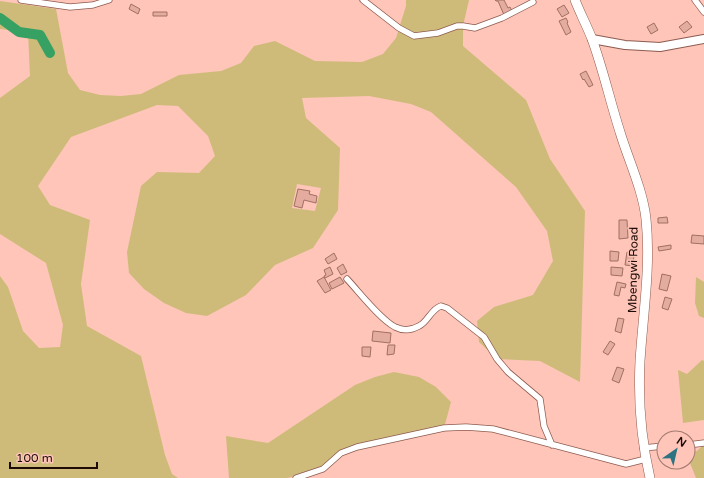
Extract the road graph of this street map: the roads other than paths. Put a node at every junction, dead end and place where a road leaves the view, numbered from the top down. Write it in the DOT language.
graph roads {
  1 [pos="21,0"];
  2 [pos="109,0"];
  3 [pos="362,0"];
  4 [pos="575,0"];
  5 [pos="695,0"];
  6 [pos="533,2"];
  7 [pos="704,12"];
  8 [pos="592,39"];
  9 [pos="704,39"];
  10 [pos="347,279"];
  11 [pos="552,445"];
  12 [pos="656,447"];
  13 [pos="643,448"];
  14 [pos="646,459"];
  15 [pos="296,478"];
  16 [pos="650,478"];
  1 -- 2 [label="street"];
  3 -- 6 [label="street"];
  4 -- 8 [label="main road, Mbengwi Road"];
  5 -- 7 [label="street"];
  8 -- 9 [label="street"];
  8 -- 13 [label="main road, Mbengwi Road"];
  10 -- 11 [label="street"];
  11 -- 14 [label="street"];
  11 -- 15 [label="street"];
  12 -- 13 [label="street"];
  13 -- 14 [label="main road, Mbengwi Road"];
  14 -- 16 [label="main road, Mbengwi Road"];
}
